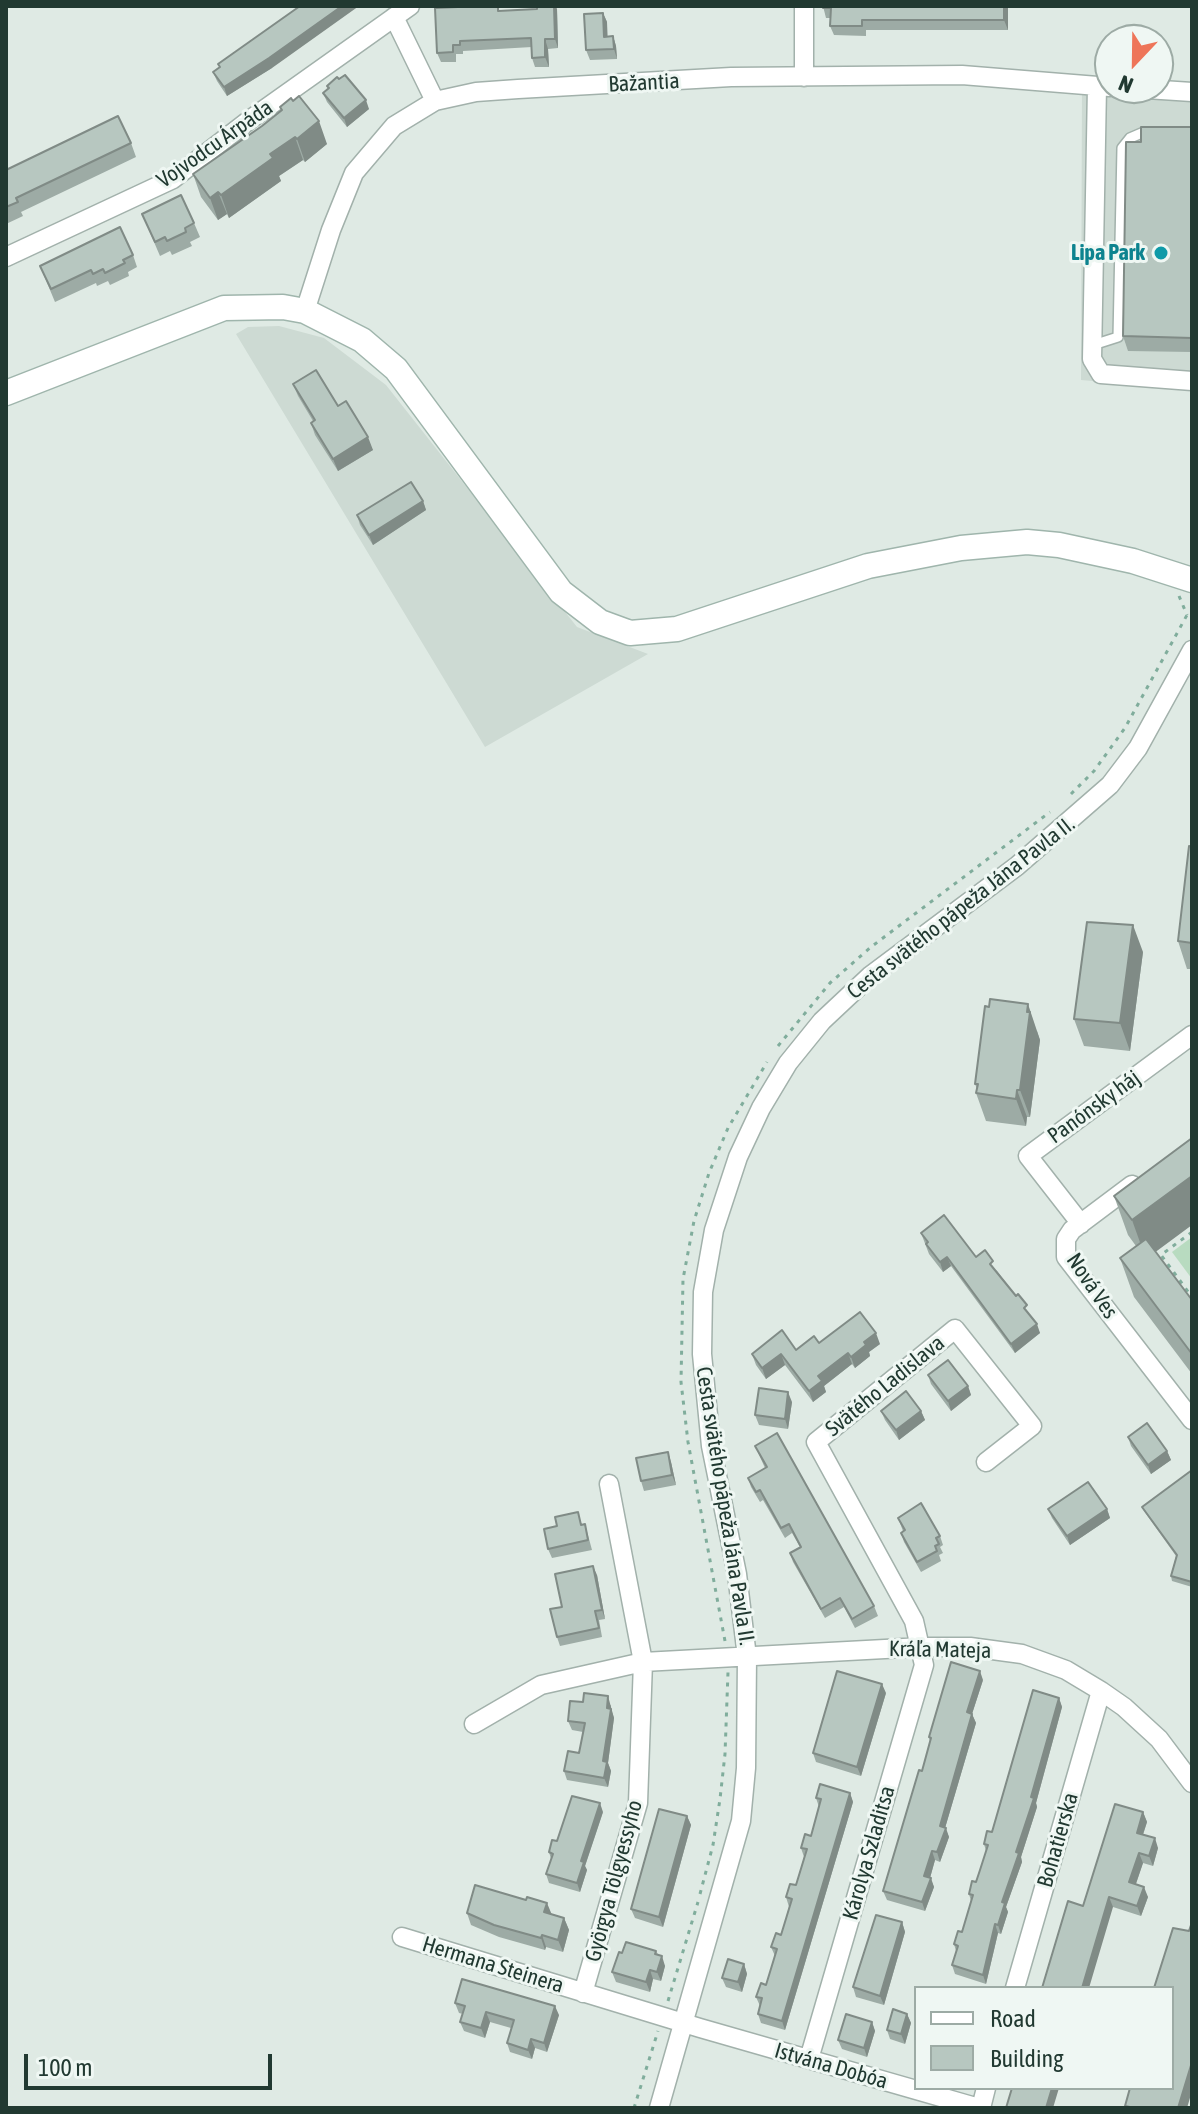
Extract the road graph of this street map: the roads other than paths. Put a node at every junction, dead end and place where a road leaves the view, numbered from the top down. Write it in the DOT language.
graph roads {
  1 [pos="410,6"];
  2 [pos="804,6"];
  3 [pos="394,17"];
  4 [pos="804,77"];
  5 [pos="1094,85"];
  6 [pos="435,101"];
  7 [pos="1102,104"];
  8 [pos="1160,132"];
  9 [pos="6,257"];
  10 [pos="305,311"];
  11 [pos="1092,345"];
  12 [pos="1192,381"];
  13 [pos="6,393"];
  14 [pos="1184,584"];
  15 [pos="1192,650"];
  16 [pos="1192,1035"];
  17 [pos="1146,1175"];
  18 [pos="1081,1224"];
  19 [pos="1192,1420"];
  20 [pos="986,1462"];
  21 [pos="609,1484"];
  22 [pos="922,1647"];
  23 [pos="747,1657"];
  24 [pos="643,1662"];
  25 [pos="1101,1691"];
  26 [pos="474,1724"];
  27 [pos="1190,1776"];
  28 [pos="402,1937"];
  29 [pos="1016,1986"];
  30 [pos="583,1993"];
  31 [pos="663,2017"];
  32 [pos="683,2023"];
  33 [pos="809,2059"];
  34 [pos="914,2089"];
  35 [pos="917,2090"];
  36 [pos="659,2108"];
  37 [pos="980,2108"];
  1 -- 3 [label="street, Vojvodcu Árpáda"];
  2 -- 4 [label="street"];
  3 -- 6 [label="street"];
  3 -- 9 [label="street, Vojvodcu Árpáda"];
  4 -- 5 [label="street, Bažantia"];
  4 -- 6 [label="street, Bažantia"];
  6 -- 10 [label="street, Bažantia"];
  7 -- 11 [label="street"];
  8 -- 11 [label="lane"];
  10 -- 13 [label="street"];
  10 -- 14 [label="street"];
  11 -- 12 [label="street"];
  15 -- 23 [label="street, Cesta svätého pápeža Jána Pavla II."];
  16 -- 18 [label="street, Panónsky háj"];
  17 -- 18 [label="street, Nová Ves"];
  18 -- 19 [label="street, Nová Ves"];
  20 -- 22 [label="street, Svätého Ladislava"];
  21 -- 24 [label="street, Györgya Tölgyessyho"];
  22 -- 23 [label="street, Kráľa Mateja"];
  22 -- 25 [label="street, Kráľa Mateja"];
  22 -- 33 [label="street, Károlya Szladitsa"];
  23 -- 24 [label="street, Kráľa Mateja"];
  23 -- 32 [label="street, Cesta svätého pápeža Jána Pavla II."];
  24 -- 26 [label="street, Kráľa Mateja"];
  24 -- 30 [label="street, Györgya Tölgyessyho"];
  25 -- 27 [label="street, Kráľa Mateja"];
  25 -- 29 [label="street, Bohatierska"];
  28 -- 30 [label="street, Hermana Steinera"];
  30 -- 31 [label="street, Hermana Steinera"];
  31 -- 32 [label="street, Istvána Dobóa"];
  32 -- 33 [label="street, Istvána Dobóa"];
  32 -- 36 [label="street, Cesta svätého pápeža Jána Pavla II."];
  33 -- 34 [label="street, Istvána Dobóa"];
  35 -- 37 [label="street, Istvána Dobóa"];
}
